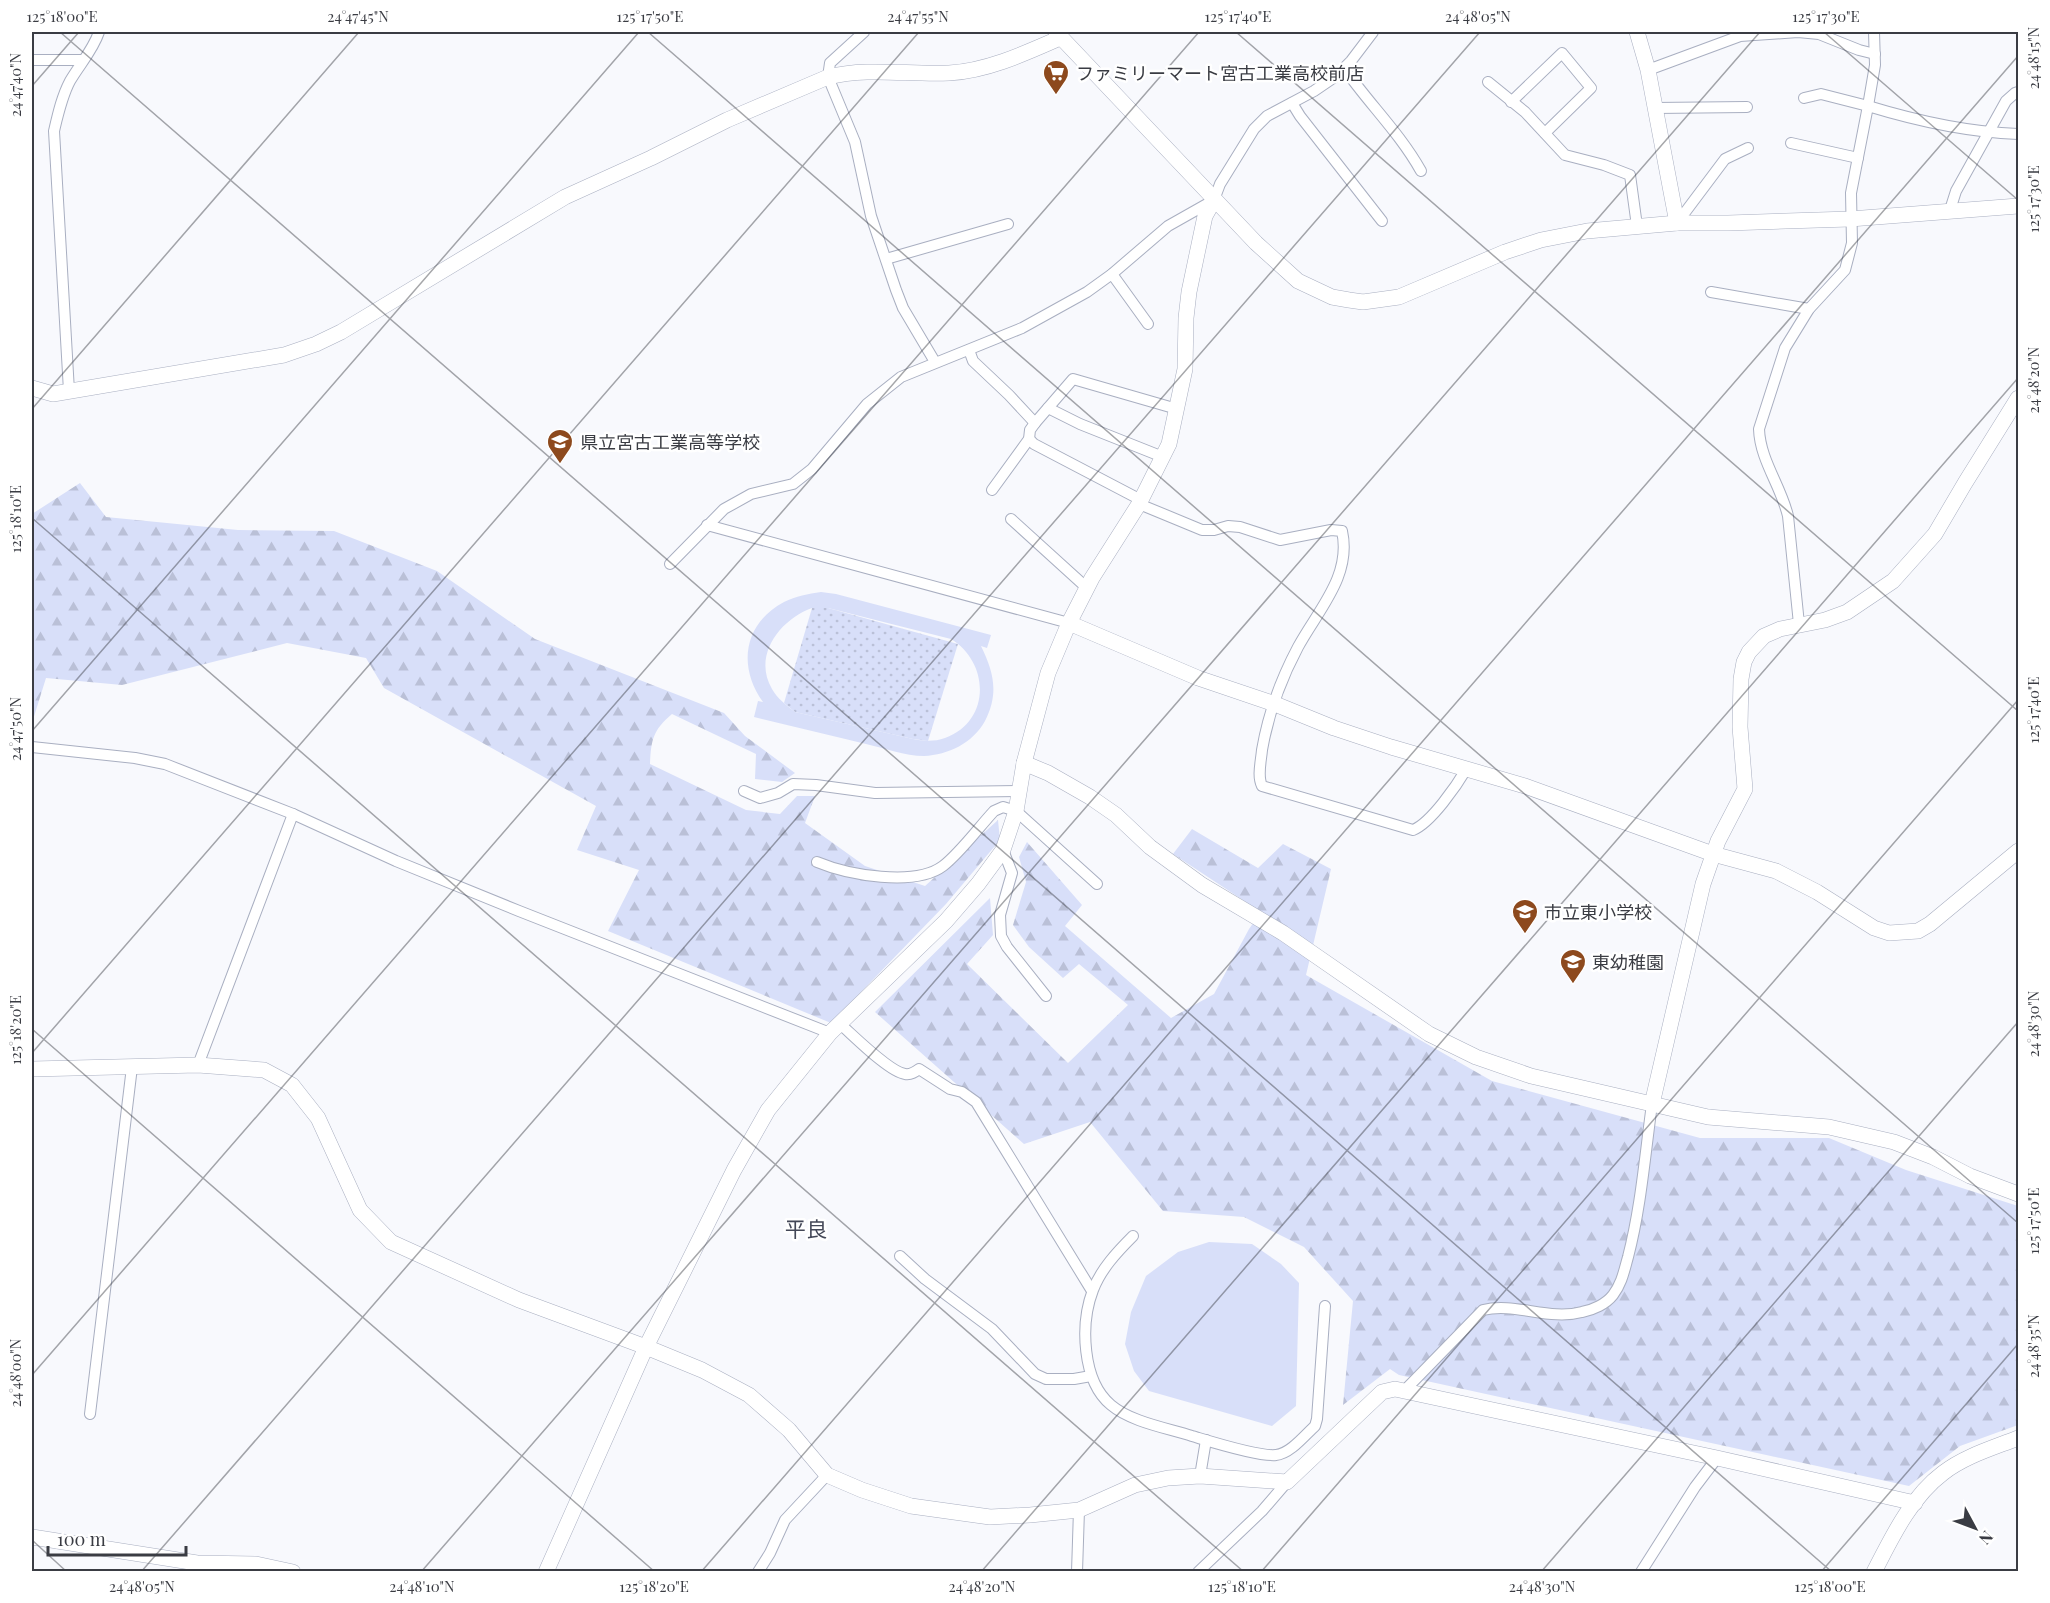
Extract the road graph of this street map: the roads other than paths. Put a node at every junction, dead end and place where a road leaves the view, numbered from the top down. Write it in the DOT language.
graph roads {
  1 [pos="99,32"];
  2 [pos="864,32"];
  3 [pos="1373,32"];
  4 [pos="1637,32"];
  5 [pos="1874,32"];
  6 [pos="1740,34"];
  7 [pos="1058,35"];
  8 [pos="1875,54"];
  9 [pos="32,60"];
  10 [pos="83,60"];
  11 [pos="1344,68"];
  12 [pos="1648,70"];
  13 [pos="828,77"];
  14 [pos="1488,82"];
  15 [pos="2019,92"];
  16 [pos="1804,98"];
  17 [pos="1511,102"];
  18 [pos="1292,103"];
  19 [pos="1868,106"];
  20 [pos="1747,107"];
  21 [pos="1655,108"];
  22 [pos="1989,133"];
  23 [pos="1545,134"];
  24 [pos="2019,134"];
  25 [pos="1791,143"];
  26 [pos="1748,148"];
  27 [pos="1858,158"];
  28 [pos="1422,171"];
  29 [pos="1214,200"];
  30 [pos="2019,206"];
  31 [pos="1950,210"];
  32 [pos="1850,219"];
  33 [pos="1382,221"];
  34 [pos="1677,223"];
  35 [pos="1008,224"];
  36 [pos="1637,226"];
  37 [pos="886,260"];
  38 [pos="1112,274"];
  39 [pos="1711,292"];
  40 [pos="1809,309"];
  41 [pos="1148,324"];
  42 [pos="969,350"];
  43 [pos="935,362"];
  44 [pos="32,388"];
  45 [pos="69,391"];
  46 [pos="2019,398"];
  47 [pos="1048,408"];
  48 [pos="1178,409"];
  49 [pos="1035,423"];
  50 [pos="1029,439"];
  51 [pos="1163,457"];
  52 [pos="992,490"];
  53 [pos="1140,502"];
  54 [pos="1011,519"];
  55 [pos="707,525"];
  56 [pos="670,564"];
  57 [pos="1087,588"];
  58 [pos="1069,623"];
  59 [pos="1799,624"];
  60 [pos="1275,704"];
  61 [pos="32,747"];
  62 [pos="1024,763"];
  63 [pos="1467,768"];
  64 [pos="744,791"];
  65 [pos="1020,791"];
  66 [pos="1016,811"];
  67 [pos="293,814"];
  68 [pos="1003,850"];
  69 [pos="2019,851"];
  70 [pos="1713,854"];
  71 [pos="817,862"];
  72 [pos="1097,884"];
  73 [pos="1046,996"];
  74 [pos="834,1028"];
  75 [pos="198,1065"];
  76 [pos="132,1067"];
  77 [pos="32,1069"];
  78 [pos="1652,1104"];
  79 [pos="2019,1194"];
  80 [pos="1133,1236"];
  81 [pos="900,1256"];
  82 [pos="1092,1291"];
  83 [pos="1325,1306"];
  84 [pos="646,1347"];
  85 [pos="1091,1376"];
  86 [pos="1405,1390"];
  87 [pos="90,1414"];
  88 [pos="2019,1438"];
  89 [pos="1206,1440"];
  90 [pos="1297,1442"];
  91 [pos="1717,1458"];
  92 [pos="1310,1460"];
  93 [pos="827,1475"];
  94 [pos="1200,1476"];
  95 [pos="1287,1482"];
  96 [pos="1915,1503"];
  97 [pos="1079,1510"];
  98 [pos="32,1537"];
  99 [pos="194,1567"];
  100 [pos="293,1572"];
  101 [pos="546,1572"];
  102 [pos="758,1572"];
  103 [pos="1077,1572"];
  104 [pos="1198,1572"];
  105 [pos="1641,1572"];
  106 [pos="1874,1572"];
  1 -- 10 [label="street"];
  2 -- 13 [label="street"];
  3 -- 11 [label="street"];
  4 -- 12 [label="street"];
  5 -- 8 [label="street"];
  6 -- 8 [label="street"];
  6 -- 12 [label="street"];
  7 -- 13 [label="street"];
  7 -- 29 [label="street"];
  8 -- 19 [label="street"];
  9 -- 10 [label="street"];
  10 -- 45 [label="street"];
  11 -- 18 [label="street"];
  11 -- 28 [label="street"];
  12 -- 21 [label="street"];
  13 -- 37 [label="street"];
  13 -- 45 [label="street"];
  14 -- 17 [label="street"];
  15 -- 22 [label="street"];
  16 -- 19 [label="street"];
  17 -- 23 [label="street"];
  17 -- 23 [label="street"];
  18 -- 29 [label="street"];
  18 -- 33 [label="street"];
  19 -- 22 [label="street"];
  19 -- 27 [label="street"];
  20 -- 21 [label="street"];
  21 -- 34 [label="street"];
  22 -- 24 [label="street"];
  22 -- 31 [label="street"];
  23 -- 36 [label="street"];
  25 -- 27 [label="street"];
  26 -- 34 [label="street"];
  27 -- 32 [label="street"];
  29 -- 36 [label="street"];
  29 -- 38 [label="street"];
  29 -- 48 [label="street"];
  30 -- 31 [label="street"];
  31 -- 32 [label="street"];
  32 -- 34 [label="street"];
  32 -- 40 [label="street"];
  34 -- 36 [label="street"];
  35 -- 37 [label="street"];
  37 -- 43 [label="street"];
  38 -- 41 [label="street"];
  38 -- 42 [label="street"];
  39 -- 40 [label="street"];
  40 -- 59 [label="street"];
  42 -- 43 [label="street"];
  42 -- 49 [label="street"];
  43 -- 55 [label="street"];
  44 -- 45 [label="street"];
  46 -- 59 [label="street"];
  47 -- 48 [label="street"];
  47 -- 49 [label="street"];
  47 -- 51 [label="street"];
  48 -- 51 [label="street"];
  49 -- 50 [label="street"];
  50 -- 52 [label="street"];
  50 -- 53 [label="street"];
  51 -- 53 [label="street"];
  53 -- 57 [label="street"];
  53 -- 60 [label="street"];
  54 -- 57 [label="street"];
  55 -- 56 [label="street"];
  55 -- 58 [label="street"];
  57 -- 58 [label="street"];
  58 -- 60 [label="street"];
  58 -- 62 [label="street"];
  59 -- 70 [label="street"];
  60 -- 63 [label="street"];
  60 -- 63 [label="street"];
  61 -- 67 [label="street"];
  62 -- 65 [label="street"];
  62 -- 78 [label="street"];
  63 -- 70 [label="street"];
  64 -- 65 [label="street"];
  65 -- 66 [label="street"];
  66 -- 68 [label="street"];
  66 -- 71 [label="street"];
  66 -- 72 [label="street"];
  67 -- 74 [label="street"];
  67 -- 75 [label="street"];
  68 -- 73 [label="street"];
  68 -- 74 [label="street"];
  69 -- 70 [label="street"];
  70 -- 78 [label="street"];
  74 -- 82 [label="street"];
  74 -- 84 [label="street"];
  75 -- 76 [label="street"];
  75 -- 84 [label="street"];
  76 -- 77 [label="street"];
  76 -- 87 [label="street"];
  78 -- 79 [label="street"];
  78 -- 86 [label="street"];
  80 -- 82 [label="street"];
  81 -- 85 [label="street"];
  82 -- 85 [label="street"];
  83 -- 90 [label="street"];
  84 -- 93 [label="street"];
  84 -- 101 [label="street"];
  85 -- 89 [label="street"];
  86 -- 91 [label="street"];
  86 -- 92 [label="street"];
  88 -- 96 [label="street"];
  89 -- 90 [label="street"];
  89 -- 94 [label="street"];
  90 -- 92 [label="street"];
  91 -- 96 [label="street"];
  91 -- 105 [label="street"];
  92 -- 95 [label="street"];
  93 -- 97 [label="street"];
  93 -- 102 [label="street"];
  94 -- 95 [label="street"];
  94 -- 97 [label="street"];
  95 -- 104 [label="street"];
  96 -- 106 [label="street"];
  97 -- 103 [label="street"];
  98 -- 99 [label="street"];
  99 -- 100 [label="street"];
}
